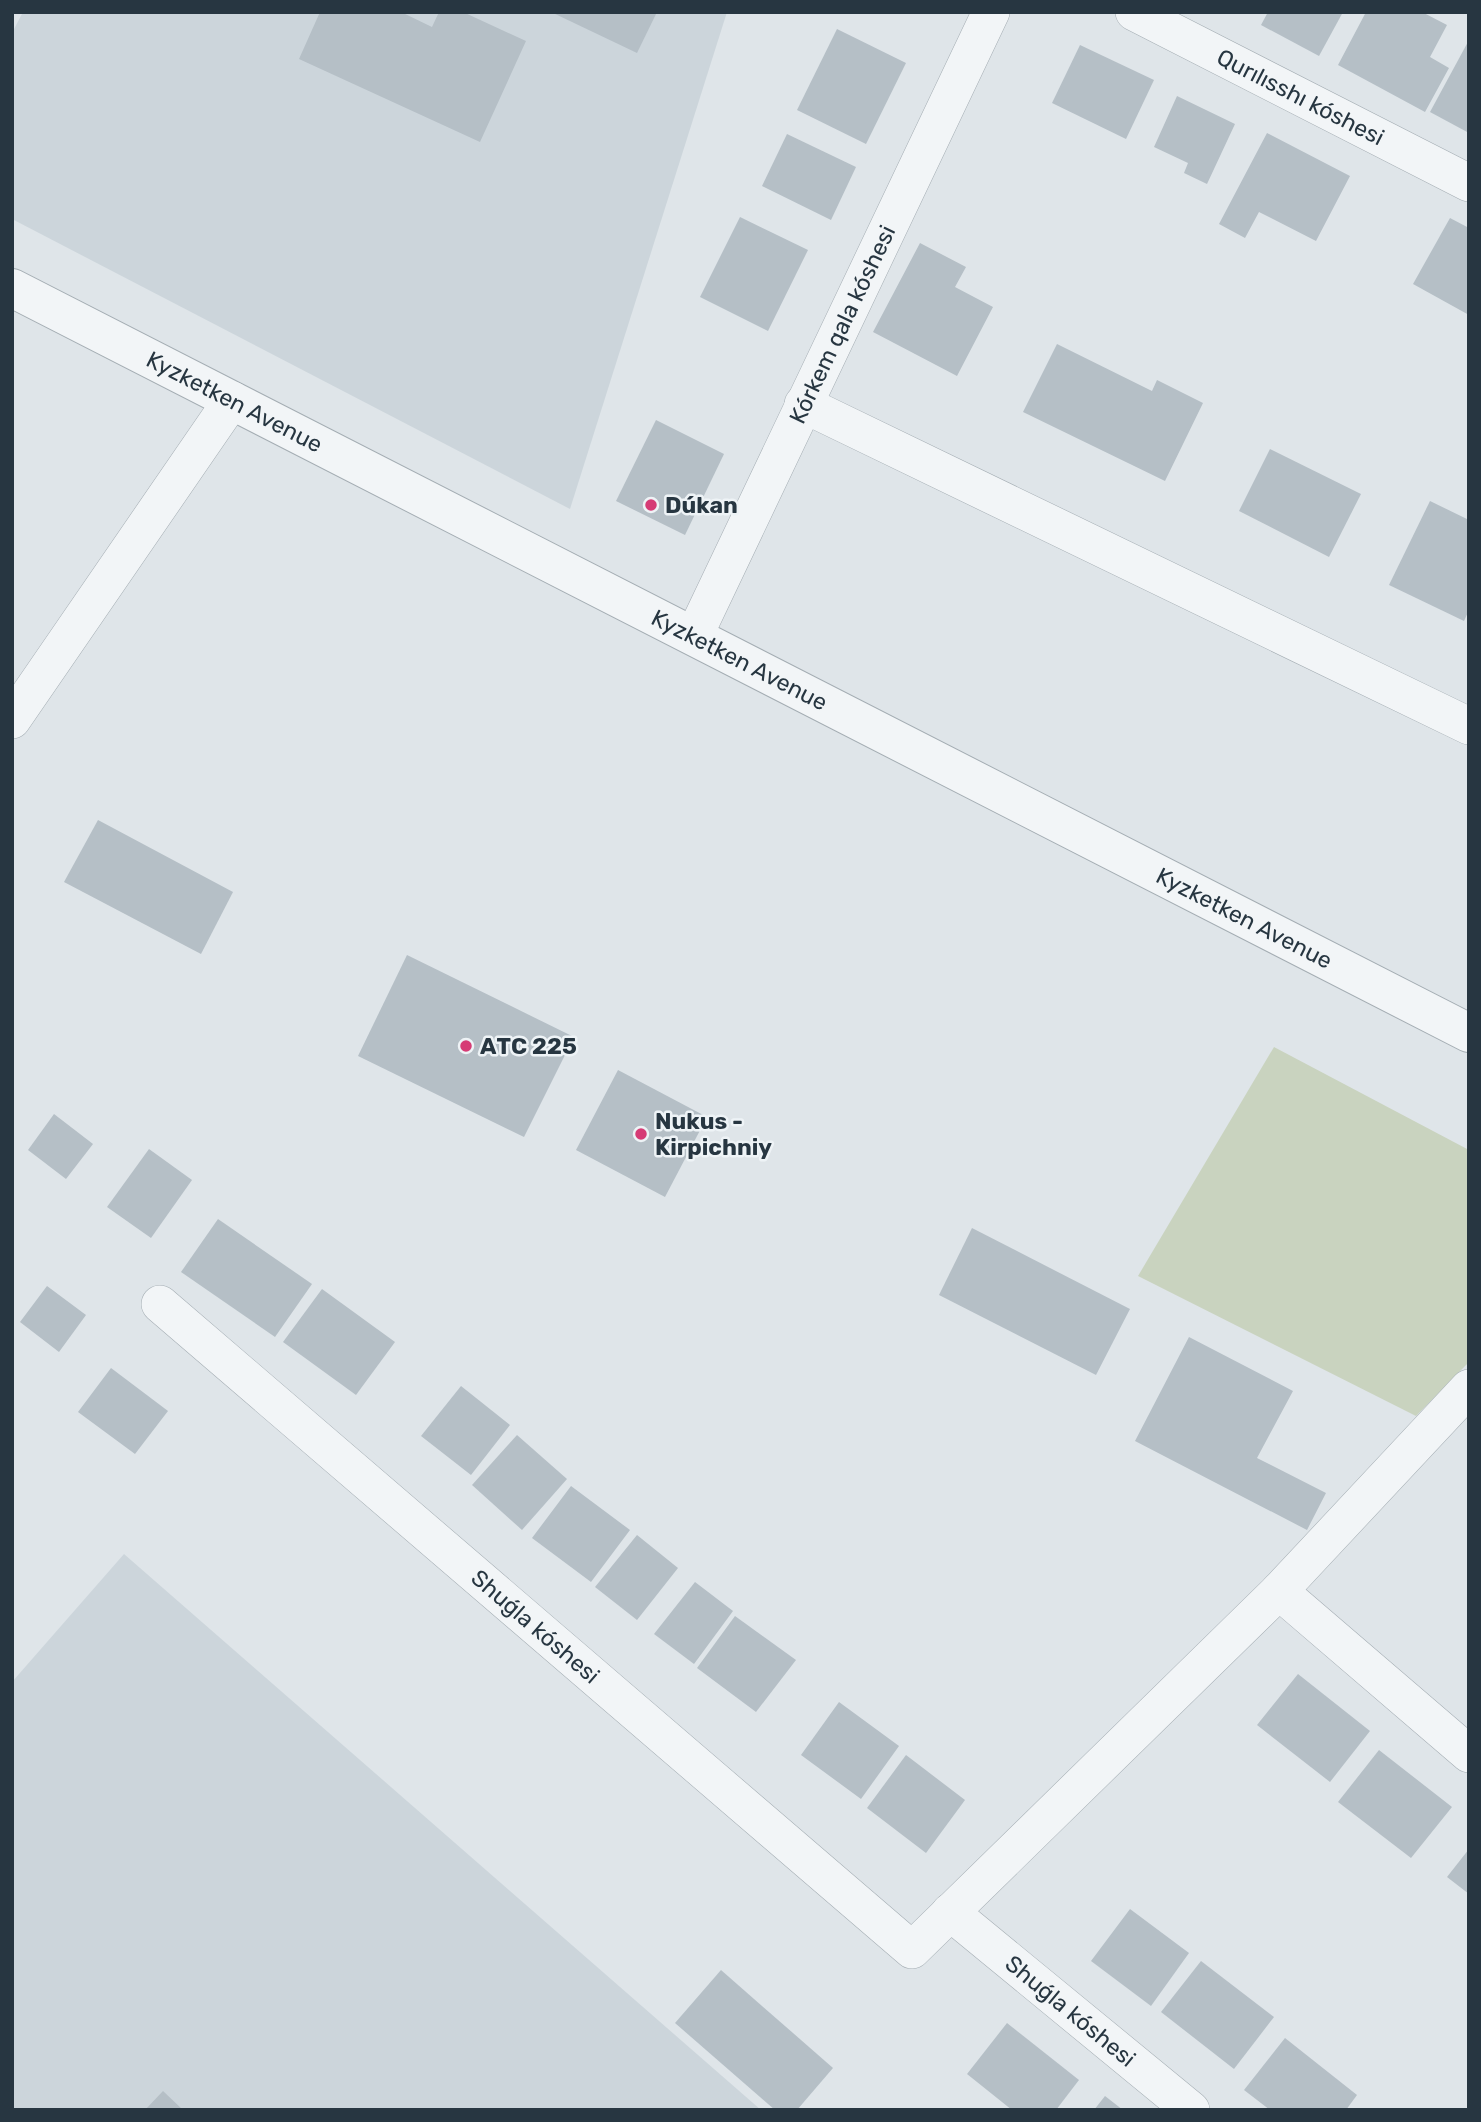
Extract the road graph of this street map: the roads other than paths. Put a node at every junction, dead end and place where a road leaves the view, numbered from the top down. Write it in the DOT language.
graph roads {
  1 [pos="991,12"];
  2 [pos="1134,12"];
  3 [pos="1469,183"];
  4 [pos="12,288"];
  5 [pos="232,400"];
  6 [pos="803,404"];
  7 [pos="694,636"];
  8 [pos="12,720"];
  9 [pos="1469,726"];
  10 [pos="1469,1032"];
  11 [pos="160,1304"];
  12 [pos="1469,1388"];
  13 [pos="1279,1591"];
  14 [pos="1469,1754"];
  15 [pos="950,1912"];
  16 [pos="1191,2110"];
  1 -- 6 [label="street, Kórkem qala kóshesi"];
  2 -- 3 [label="street, Qurılısshı kóshesi"];
  4 -- 5 [label="street, Kyzketken Avenue"];
  5 -- 7 [label="street, Kyzketken Avenue"];
  5 -- 8 [label="street"];
  6 -- 7 [label="street, Kórkem qala kóshesi"];
  6 -- 9 [label="street"];
  7 -- 10 [label="street, Kyzketken Avenue"];
  11 -- 15 [label="street, Shuǵla kóshesi"];
  12 -- 13 [label="street"];
  13 -- 14 [label="street"];
  13 -- 15 [label="street"];
  15 -- 16 [label="street, Shuǵla kóshesi"];
}
